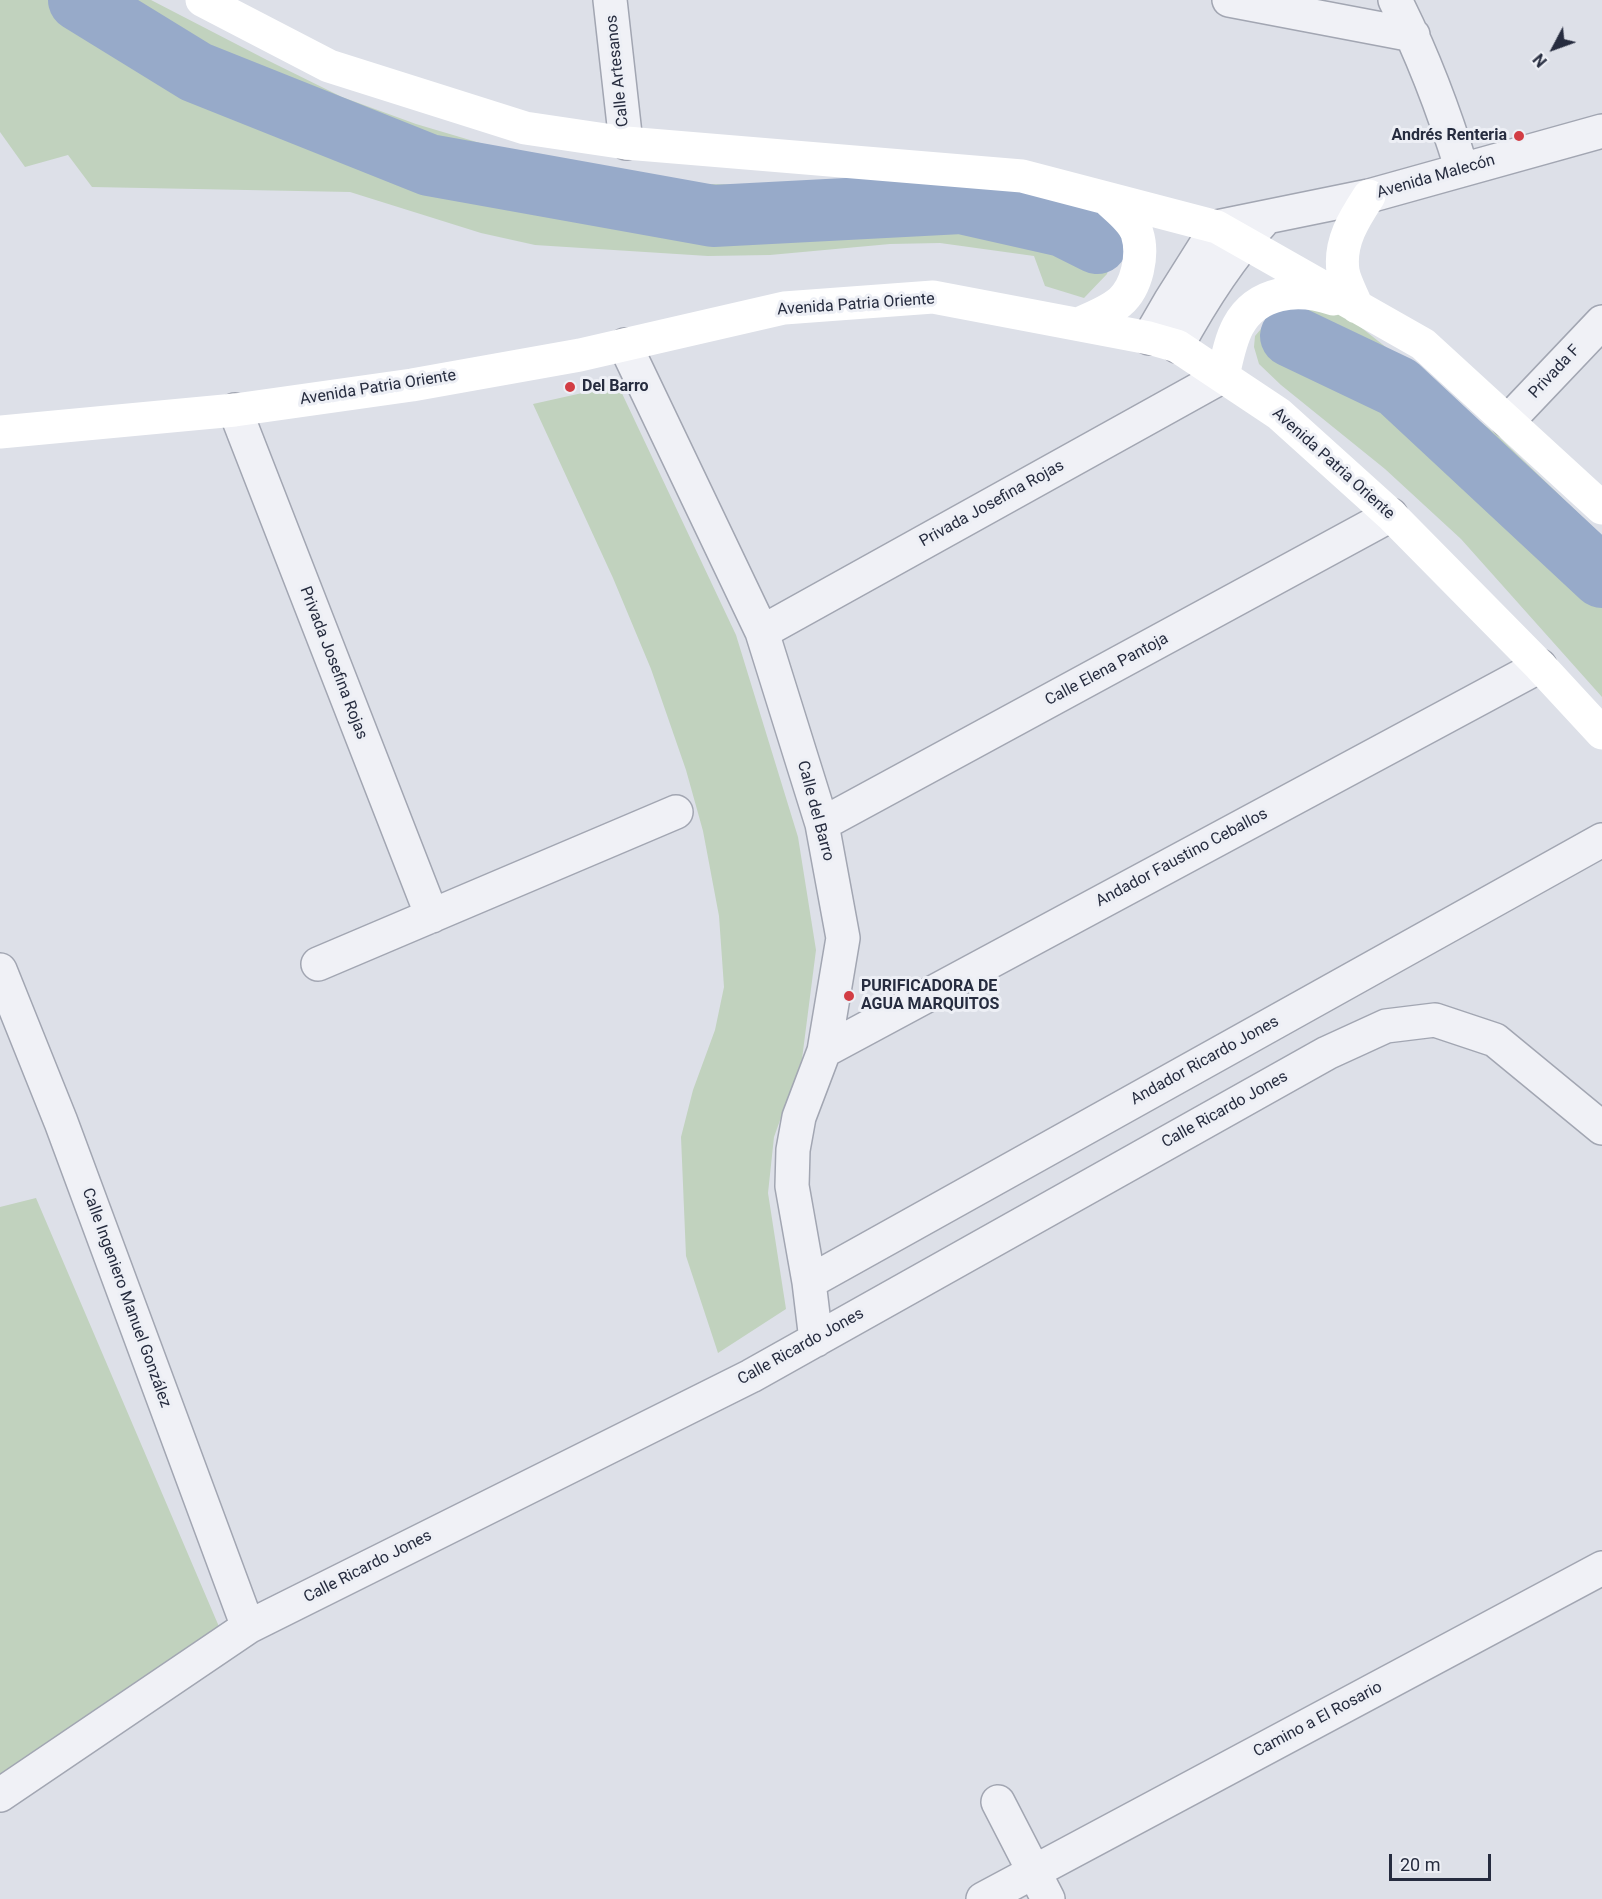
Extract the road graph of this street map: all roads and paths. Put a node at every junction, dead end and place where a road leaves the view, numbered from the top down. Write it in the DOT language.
graph roads {
  1 [pos="202,0"];
  2 [pos="610,0"];
  3 [pos="1229,0"];
  4 [pos="1395,0"];
  5 [pos="1413,35"];
  6 [pos="1602,130"];
  7 [pos="626,143"];
  8 [pos="1462,170"];
  9 [pos="1369,196"];
  10 [pos="1106,198"];
  11 [pos="1231,234"];
  12 [pos="1358,307"];
  13 [pos="1602,322"];
  14 [pos="1078,324"];
  15 [pos="1163,342"];
  16 [pos="625,345"];
  17 [pos="1222,375"];
  18 [pos="235,410"];
  19 [pos="1508,422"];
  20 [pos="0,432"];
  21 [pos="1602,508"];
  22 [pos="1391,515"];
  23 [pos="762,632"];
  24 [pos="1539,666"];
  25 [pos="1602,733"];
  26 [pos="676,812"];
  27 [pos="822,824"];
  28 [pos="1602,840"];
  29 [pos="432,916"];
  30 [pos="318,964"];
  31 [pos="0,970"];
  32 [pos="824,1050"];
  33 [pos="1602,1128"];
  34 [pos="809,1282"];
  35 [pos="816,1340"];
  36 [pos="1602,1568"];
  37 [pos="248,1627"];
  38 [pos="0,1795"];
  39 [pos="998,1802"];
  40 [pos="1041,1886"];
  41 [pos="983,1899"];
  1 -- 7 [label="street"];
  2 -- 7 [label="street, Calle Artesanos"];
  3 -- 5 [label="street"];
  4 -- 5 [label="street"];
  5 -- 8 [label="street"];
  6 -- 8 [label="street, Avenida Malecón"];
  7 -- 10 [label="street"];
  8 -- 9 [label="street, Avenida Malecón"];
  9 -- 11 [label="street, Avenida Malecón"];
  9 -- 12 [label="street"];
  10 -- 11 [label="street"];
  10 -- 14 [label="street"];
  11 -- 12 [label="street"];
  11 -- 15 [label="street, Avenida Malecón"];
  12 -- 17 [label="street"];
  12 -- 19 [label="street"];
  13 -- 19 [label="street, Privada F"];
  14 -- 15 [label="street, Avenida Patria Oriente"];
  14 -- 16 [label="street, Avenida Patria Oriente"];
  15 -- 17 [label="street, Avenida Patria Oriente"];
  16 -- 18 [label="street, Avenida Patria Oriente"];
  16 -- 23 [label="street, Calle del Barro"];
  17 -- 22 [label="street, Avenida Patria Oriente"];
  17 -- 23 [label="street, Privada Josefina Rojas"];
  18 -- 20 [label="street, Avenida Patria Oriente"];
  18 -- 29 [label="street, Privada Josefina Rojas"];
  19 -- 21 [label="street"];
  22 -- 24 [label="street, Avenida Patria Oriente"];
  22 -- 27 [label="street, Calle Elena Pantoja"];
  23 -- 27 [label="street, Calle del Barro"];
  24 -- 25 [label="street, Avenida Patria Oriente"];
  24 -- 32 [label="street, Andador Faustino Ceballos"];
  26 -- 29 [label="street"];
  27 -- 32 [label="street, Calle del Barro"];
  28 -- 34 [label="street, Andador Ricardo Jones"];
  29 -- 30 [label="street"];
  31 -- 37 [label="street, Calle Ingeniero Manuel González"];
  32 -- 34 [label="street, Calle del Barro"];
  33 -- 35 [label="street, Calle Ricardo Jones"];
  34 -- 35 [label="street, Calle del Barro"];
  35 -- 37 [label="street, Calle Ricardo Jones"];
  36 -- 40 [label="street, Camino a El Rosario"];
  37 -- 38 [label="street, Calle Ricardo Jones"];
  39 -- 40 [label="street"];
  40 -- 41 [label="street, Camino a El Rosario"];
}
